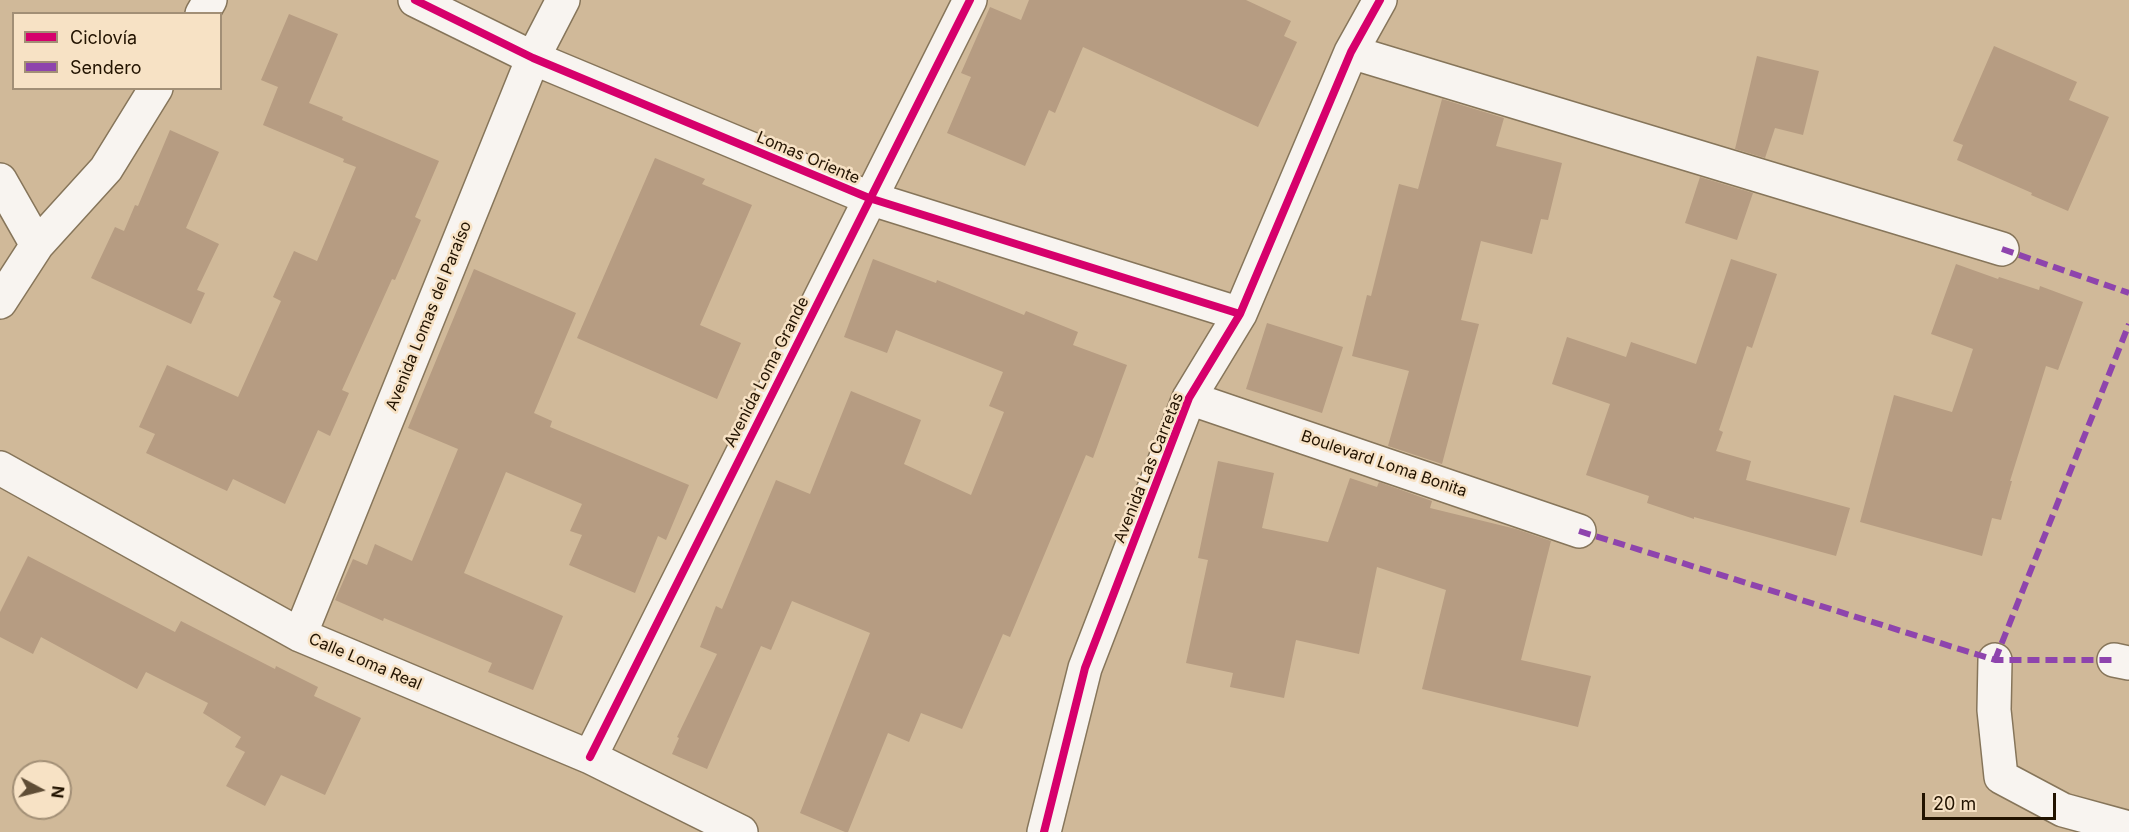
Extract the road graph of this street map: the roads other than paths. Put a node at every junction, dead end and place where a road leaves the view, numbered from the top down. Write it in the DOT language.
graph roads {
  1 [pos="416,0"];
  2 [pos="564,0"];
  3 [pos="970,0"];
  4 [pos="1380,0"];
  5 [pos="1352,52"];
  6 [pos="533,58"];
  7 [pos="155,90"];
  8 [pos="0,180"];
  9 [pos="869,198"];
  10 [pos="37,245"];
  11 [pos="2002,249"];
  12 [pos="0,302"];
  13 [pos="1240,314"];
  14 [pos="1189,398"];
  15 [pos="0,468"];
  16 [pos="1579,531"];
  17 [pos="300,635"];
  18 [pos="1995,660"];
  19 [pos="590,756"];
  20 [pos="2129,828"];
  21 [pos="741,832"];
  22 [pos="1044,832"];
  1 -- 6 [label="street, Lomas Oriente"];
  2 -- 6 [label="street, Avenida Lomas del Paraíso"];
  3 -- 9 [label="street, Avenida Loma Grande"];
  4 -- 5 [label="street, Avenida Las Carretas"];
  5 -- 11 [label="street"];
  5 -- 13 [label="street, Avenida Las Carretas"];
  6 -- 9 [label="street, Lomas Oriente"];
  6 -- 17 [label="street, Avenida Lomas del Paraíso"];
  7 -- 10 [label="street"];
  8 -- 10 [label="street"];
  9 -- 13 [label="street, Lomas Oriente"];
  9 -- 19 [label="street, Avenida Loma Grande"];
  10 -- 12 [label="street"];
  13 -- 14 [label="street, Avenida Las Carretas"];
  14 -- 16 [label="street, Boulevard Loma Bonita"];
  14 -- 22 [label="street, Avenida Las Carretas"];
  15 -- 17 [label="street, Calle Loma Real"];
  17 -- 19 [label="street, Calle Loma Real"];
  18 -- 20 [label="street"];
  19 -- 21 [label="street, Calle Loma Real"];
}
